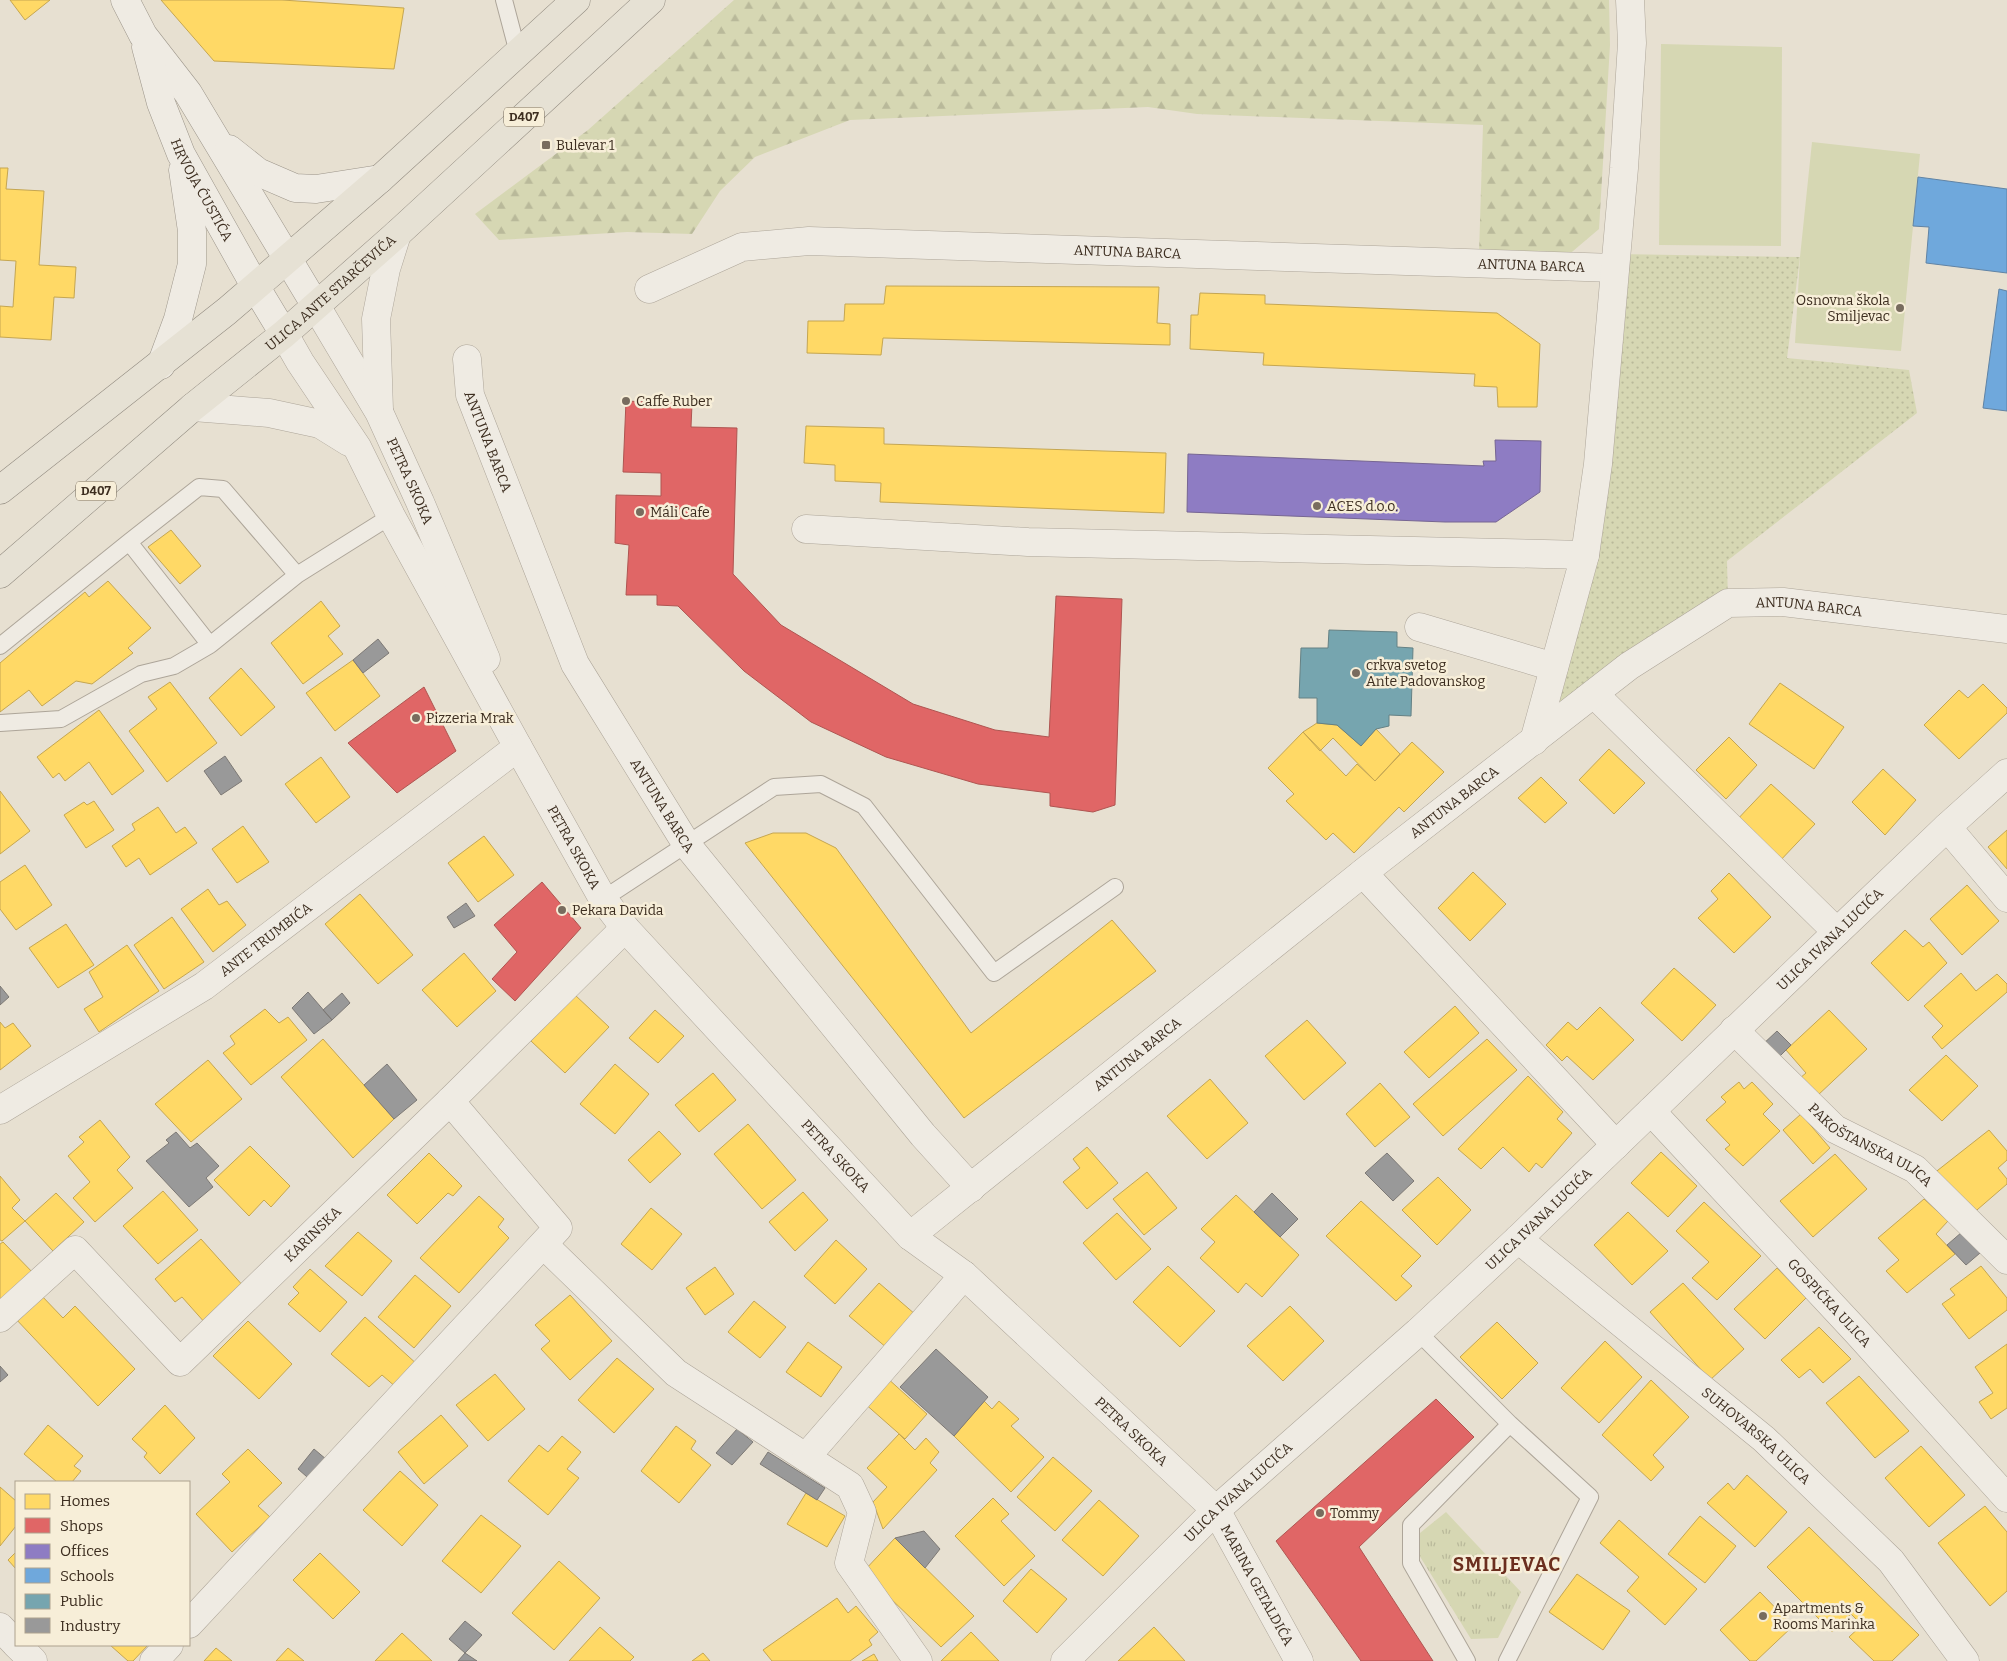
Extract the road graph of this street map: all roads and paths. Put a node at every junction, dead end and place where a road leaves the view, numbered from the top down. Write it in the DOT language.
graph roads {
  1 [pos="125,0"];
  2 [pos="504,0"];
  3 [pos="576,0"];
  4 [pos="651,0"];
  5 [pos="1630,0"];
  6 [pos="143,35"];
  7 [pos="518,53"];
  8 [pos="215,137"];
  9 [pos="181,154"];
  10 [pos="380,179"];
  11 [pos="397,234"];
  12 [pos="286,259"];
  13 [pos="1615,268"];
  14 [pos="254,286"];
  15 [pos="650,289"];
  16 [pos="316,306"];
  17 [pos="284,334"];
  18 [pos="467,359"];
  19 [pos="161,365"];
  20 [pos="193,408"];
  21 [pos="379,412"];
  22 [pos="357,447"];
  23 [pos="0,490"];
  24 [pos="391,516"];
  25 [pos="806,529"];
  26 [pos="129,542"];
  27 [pos="1584,555"];
  28 [pos="0,574"];
  29 [pos="297,575"];
  30 [pos="1419,627"];
  31 [pos="2007,629"];
  32 [pos="0,645"];
  33 [pos="210,646"];
  34 [pos="1554,667"];
  35 [pos="1594,694"];
  36 [pos="0,723"];
  37 [pos="1534,741"];
  38 [pos="518,747"];
  39 [pos="2007,773"];
  40 [pos="1947,827"];
  41 [pos="687,845"];
  42 [pos="1364,873"];
  43 [pos="1115,887"];
  44 [pos="2007,898"];
  45 [pos="604,899"];
  46 [pos="625,928"];
  47 [pos="1837,932"];
  48 [pos="1734,1030"];
  49 [pos="450,1102"];
  50 [pos="0,1110"];
  51 [pos="1651,1111"];
  52 [pos="1616,1145"];
  53 [pos="971,1188"];
  54 [pos="910,1236"];
  55 [pos="1518,1238"];
  56 [pos="544,1245"];
  57 [pos="2007,1260"];
  58 [pos="964,1275"];
  59 [pos="0,1318"];
  60 [pos="1418,1332"];
  61 [pos="1510,1424"];
  62 [pos="806,1458"];
  63 [pos="2007,1498"];
  64 [pos="1216,1510"];
  65 [pos="190,1623"];
  66 [pos="0,1627"];
  67 [pos="15,1642"];
  68 [pos="19,1646"];
  69 [pos="168,1646"];
  70 [pos="33,1661"];
  71 [pos="154,1661"];
  72 [pos="918,1661"];
  73 [pos="1065,1661"];
  74 [pos="1299,1661"];
  75 [pos="1467,1661"];
  76 [pos="1507,1661"];
  77 [pos="1965,1661"];
  1 -- 6 [label="street, HRVOJA ĆUSTIĆA"];
  2 -- 7 [label="lane"];
  3 -- 7 [label="main road"];
  4 -- 11 [label="main road, ULICA ANTE STARČEVIĆA / D407"];
  5 -- 13 [label="street"];
  6 -- 8 [label="street, HRVOJA ĆUSTIĆA"];
  6 -- 9 [label="street, HRVOJA ĆUSTIĆA"];
  7 -- 10 [label="main road"];
  8 -- 10 [label="street"];
  8 -- 12 [label="street, HRVOJA ĆUSTIĆA"];
  9 -- 14 [label="street, HRVOJA ĆUSTIĆA"];
  9 -- 19 [label="street"];
  10 -- 12 [label="main road"];
  11 -- 16 [label="main road, ULICA ANTE STARČEVIĆA / D407"];
  11 -- 21 [label="street"];
  12 -- 14 [label="main road"];
  12 -- 16 [label="street, HRVOJA ĆUSTIĆA"];
  13 -- 15 [label="street, ANTUNA BARCA"];
  13 -- 27 [label="street"];
  14 -- 17 [label="street, HRVOJA ĆUSTIĆA"];
  14 -- 19 [label="main road"];
  16 -- 17 [label="main road, ULICA ANTE STARČEVIĆA / D407"];
  16 -- 21 [label="street, PETRA SKOKA"];
  17 -- 20 [label="main road, ULICA ANTE STARČEVIĆA / D407"];
  17 -- 22 [label="street, PETRA SKOKA"];
  18 -- 41 [label="street, ANTUNA BARCA"];
  19 -- 23 [label="main road"];
  20 -- 22 [label="street"];
  20 -- 28 [label="main road, ULICA ANTE STARČEVIĆA / D407"];
  21 -- 38 [label="street, PETRA SKOKA"];
  22 -- 24 [label="street, PETRA SKOKA"];
  24 -- 29 [label="lane"];
  24 -- 38 [label="street, PETRA SKOKA"];
  25 -- 27 [label="street"];
  26 -- 29 [label="lane"];
  26 -- 32 [label="lane"];
  26 -- 33 [label="lane"];
  27 -- 34 [label="street"];
  29 -- 33 [label="lane"];
  30 -- 34 [label="street"];
  31 -- 35 [label="street, ANTUNA BARCA"];
  33 -- 36 [label="lane"];
  34 -- 37 [label="street"];
  35 -- 37 [label="street, ANTUNA BARCA"];
  35 -- 47 [label="street"];
  37 -- 42 [label="street, ANTUNA BARCA"];
  38 -- 45 [label="street, PETRA SKOKA"];
  38 -- 50 [label="street, ANTE TRUMBIĆA"];
  39 -- 40 [label="street, ULICA IVANA LUCIĆA"];
  40 -- 44 [label="street"];
  40 -- 47 [label="street, ULICA IVANA LUCIĆA"];
  41 -- 43 [label="lane"];
  41 -- 45 [label="lane"];
  41 -- 53 [label="street, ANTUNA BARCA"];
  42 -- 52 [label="street"];
  42 -- 53 [label="street, ANTUNA BARCA"];
  45 -- 46 [label="street, PETRA SKOKA"];
  46 -- 49 [label="street, KARINSKA"];
  46 -- 54 [label="street, PETRA SKOKA"];
  47 -- 48 [label="street, ULICA IVANA LUCIĆA"];
  48 -- 51 [label="street, ULICA IVANA LUCIĆA"];
  48 -- 57 [label="street, PAKOŠTANSKA ULICA"];
  49 -- 56 [label="street"];
  49 -- 59 [label="street, KARINSKA"];
  51 -- 52 [label="street, ULICA IVANA LUCIĆA"];
  51 -- 63 [label="street, GOSPIĆKA ULICA"];
  52 -- 55 [label="street, ULICA IVANA LUCIĆA"];
  53 -- 54 [label="street, ANTUNA BARCA"];
  54 -- 58 [label="street, PETRA SKOKA"];
  55 -- 60 [label="street, ULICA IVANA LUCIĆA"];
  55 -- 77 [label="street, SUHOVARSKA ULICA"];
  56 -- 62 [label="street"];
  56 -- 65 [label="street"];
  58 -- 62 [label="street"];
  58 -- 64 [label="street, PETRA SKOKA"];
  60 -- 61 [label="lane"];
  60 -- 64 [label="street, ULICA IVANA LUCIĆA"];
  61 -- 75 [label="lane"];
  61 -- 76 [label="lane"];
  62 -- 72 [label="street"];
  64 -- 73 [label="street, ULICA IVANA LUCIĆA"];
  64 -- 74 [label="street, MARINA GETALDIĆA"];
  66 -- 67 [label="street"];
  68 -- 70 [label="street"];
  69 -- 71 [label="street"];
}
